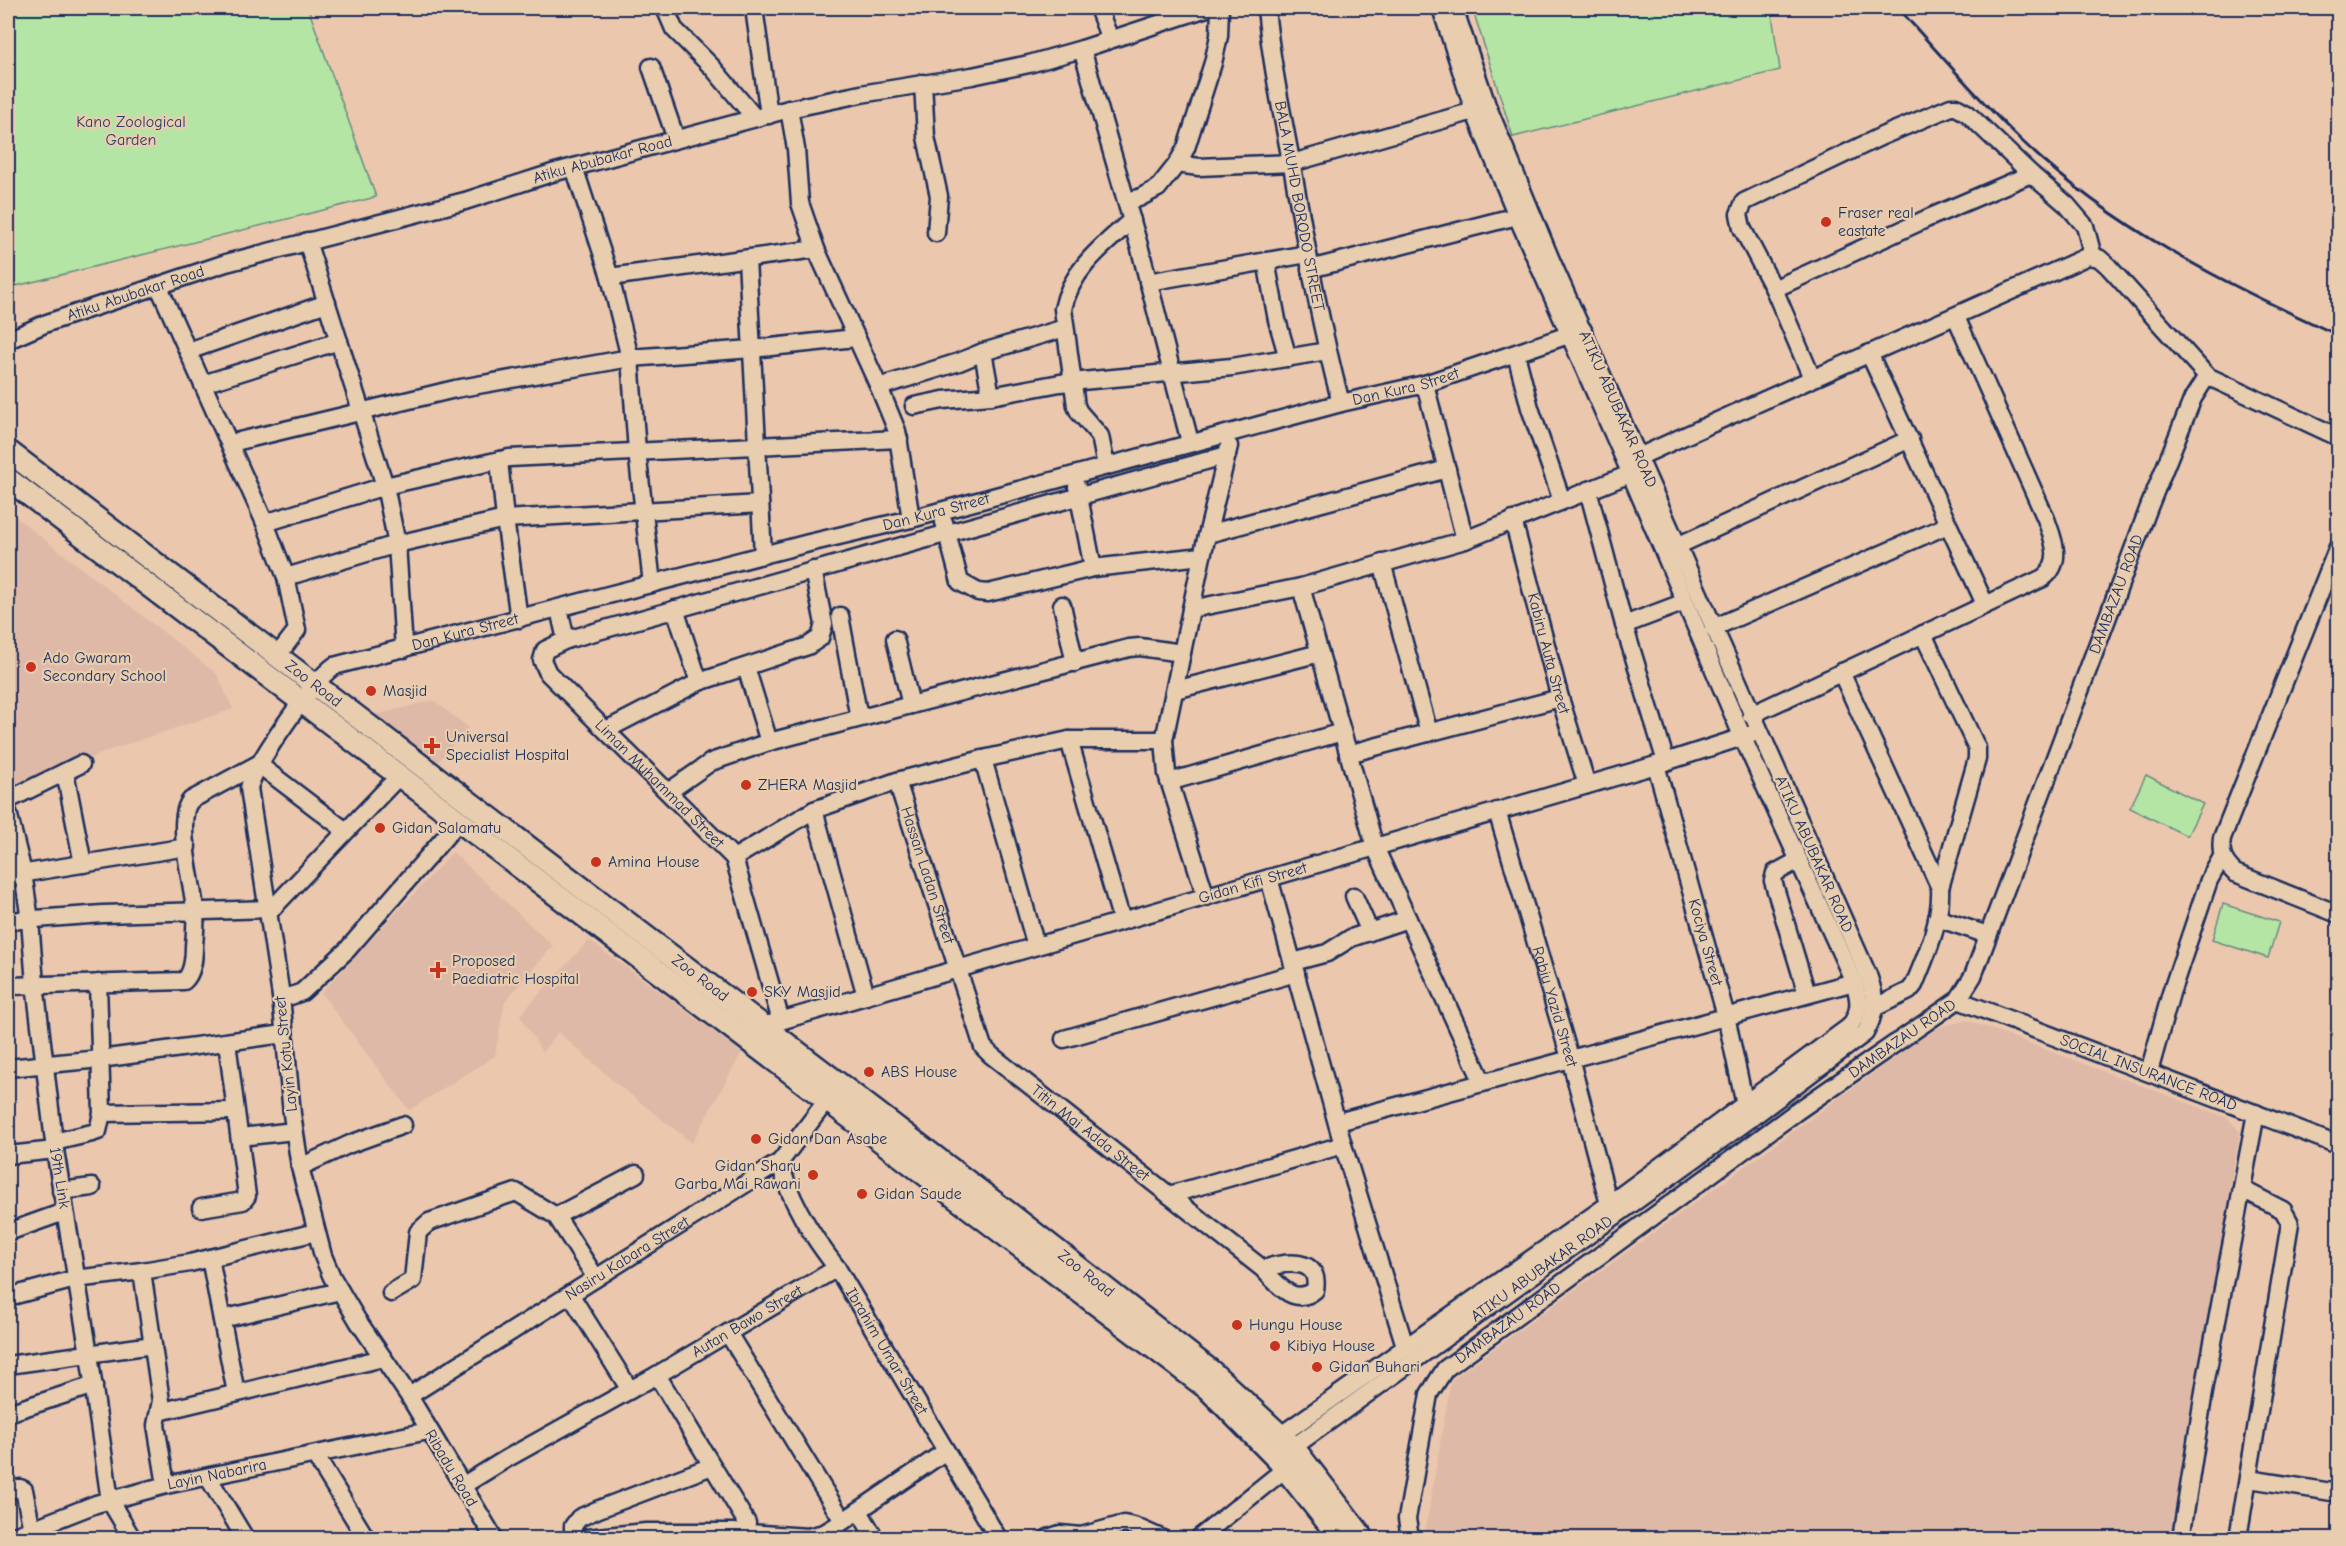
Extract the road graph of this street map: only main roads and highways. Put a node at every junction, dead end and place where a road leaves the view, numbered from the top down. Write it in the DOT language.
graph roads {
  1 [pos="8,451"];
  2 [pos="8,479"];
  3 [pos="764,1029"];
  4 [pos="1280,1451"];
  5 [pos="1340,1539"];
  6 [pos="1363,1539"];
  1 -- 3 [label="main road, Zoo Road"];
  2 -- 3 [label="main road, Zoo Road"];
  3 -- 4 [label="main road, Zoo Road"];
  3 -- 4 [label="main road, Zoo Road"];
  4 -- 5 [label="main road, Zoo Road"];
  4 -- 6 [label="main road, Zoo Road"];
}
